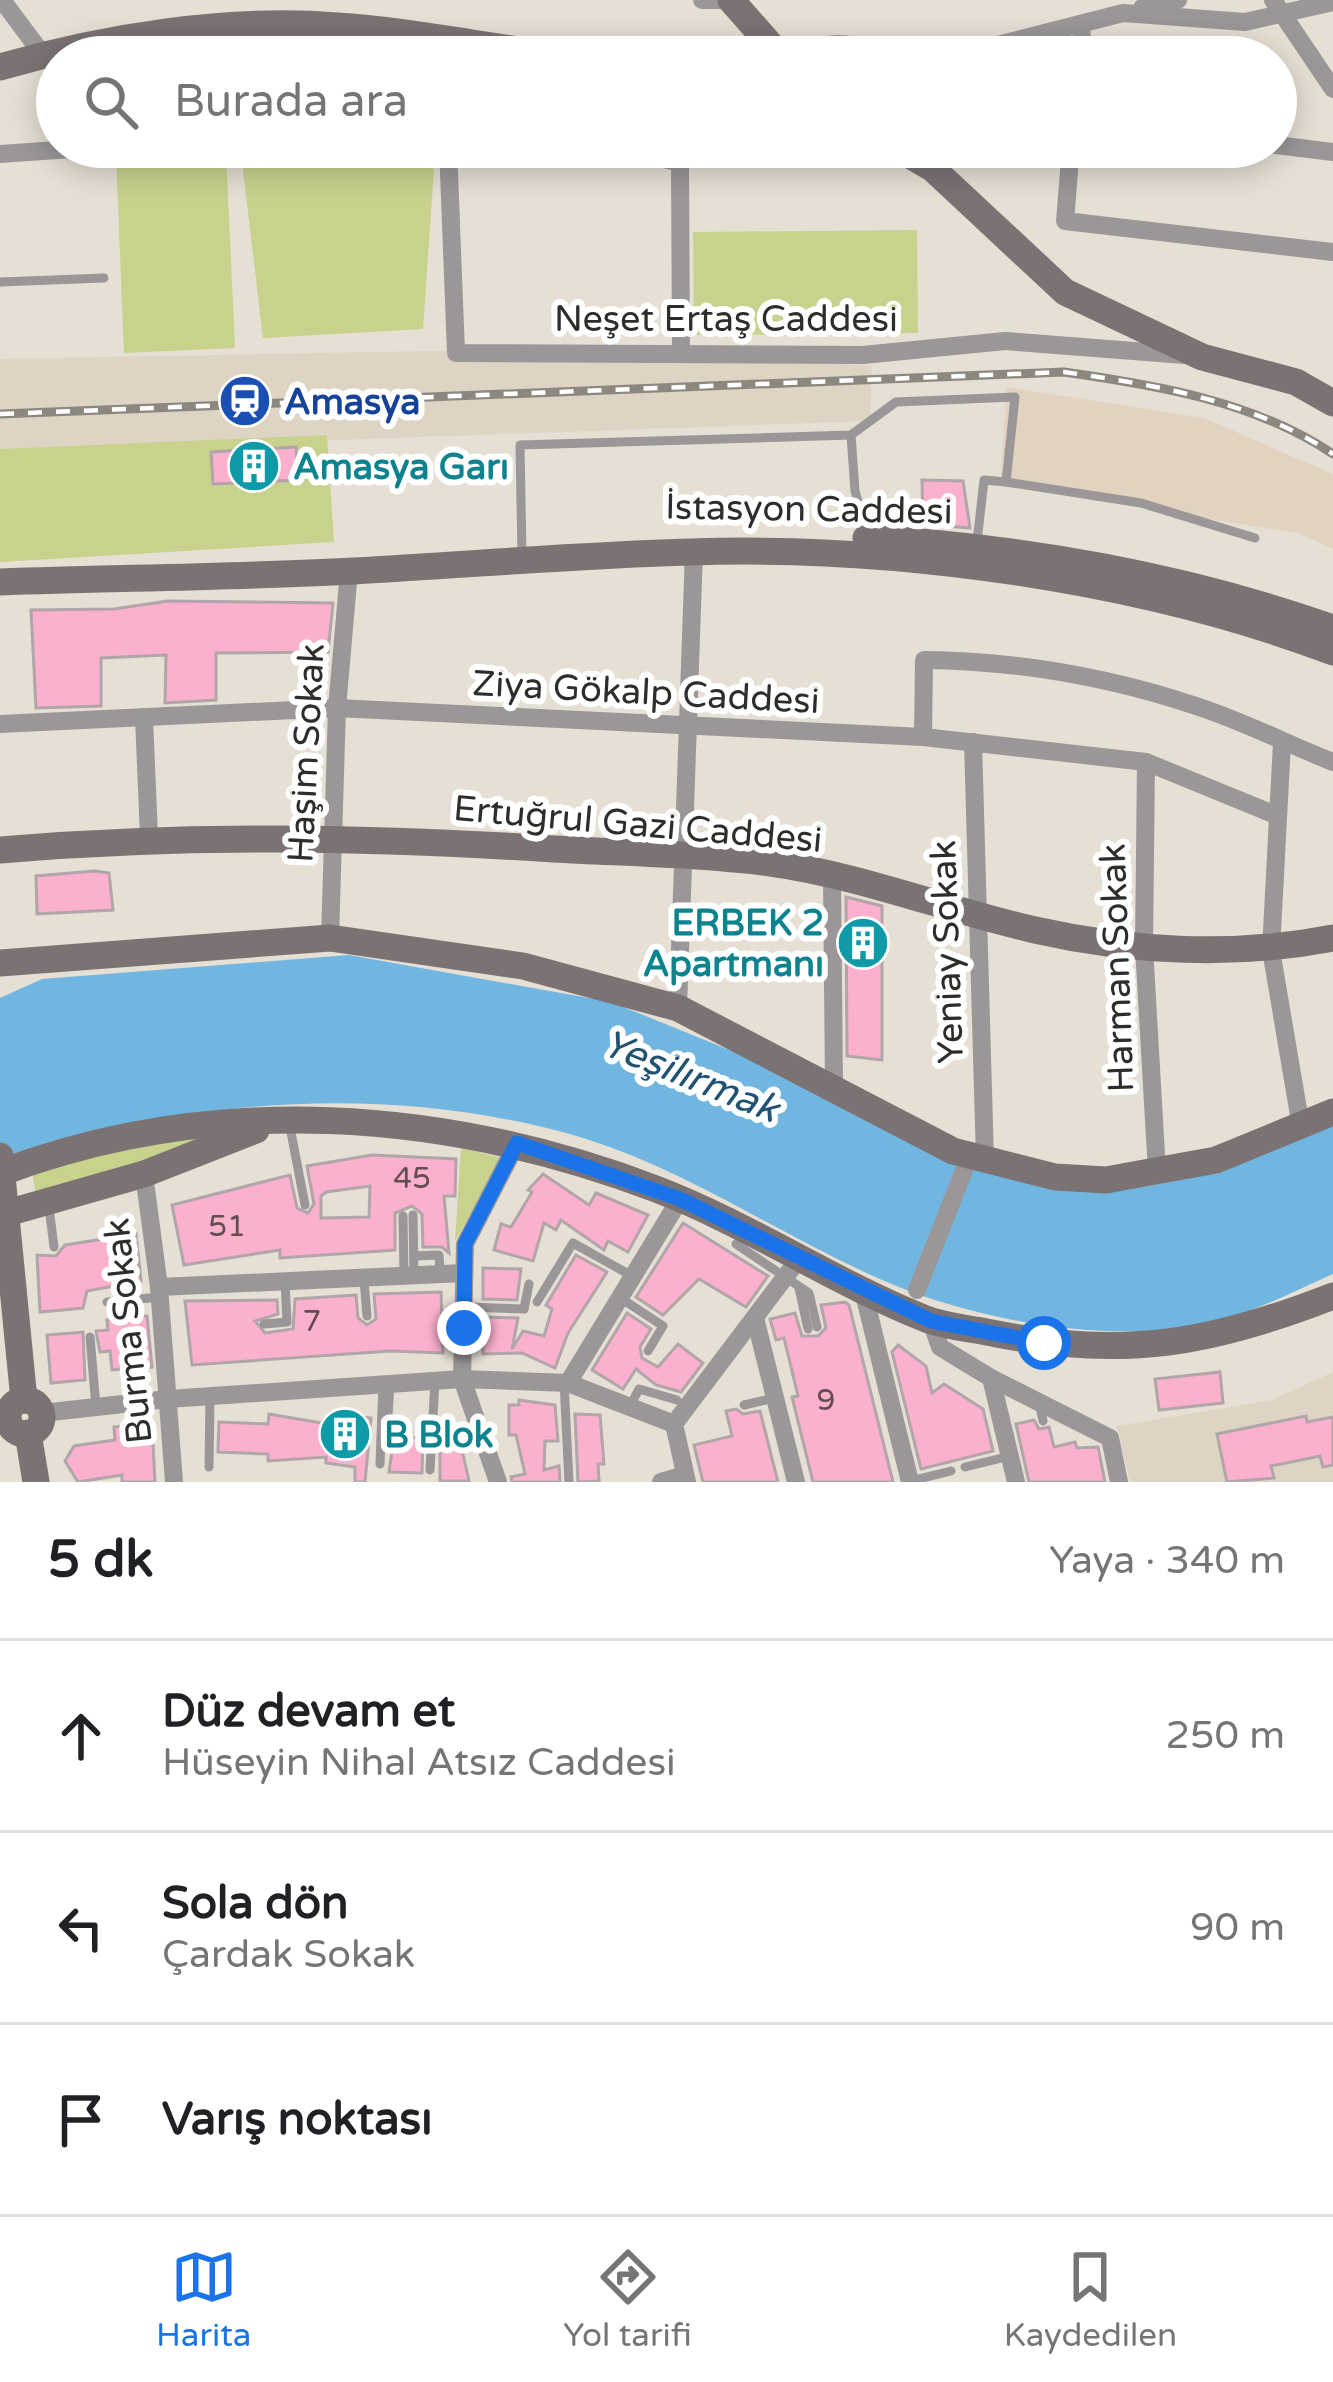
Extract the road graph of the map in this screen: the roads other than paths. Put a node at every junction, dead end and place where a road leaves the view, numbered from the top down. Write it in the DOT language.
graph roads {
  1 [pos="702,0"];
  2 [pos="734,0"];
  3 [pos="1178,0"];
  4 [pos="1333,2"];
  5 [pos="10,4"];
  6 [pos="1277,7"];
  7 [pos="1123,13"];
  8 [pos="1080,24"];
  9 [pos="169,36"];
  10 [pos="411,36"];
  11 [pos="764,36"];
  12 [pos="1033,36"];
  13 [pos="1080,36"];
  14 [pos="1297,36"];
  15 [pos="1297,36"];
  16 [pos="36,44"];
  17 [pos="36,57"];
  18 [pos="0,68"];
  19 [pos="1333,89"];
  20 [pos="1297,148"];
  21 [pos="36,151"];
  22 [pos="1333,152"];
  23 [pos="0,154"];
  24 [pos="449,168"];
  25 [pos="680,168"];
  26 [pos="932,168"];
  27 [pos="1069,168"];
  28 [pos="1333,252"];
  29 [pos="104,278"];
  30 [pos="0,283"];
  31 [pos="681,352"];
  32 [pos="1202,357"];
  33 [pos="1333,403"];
  34 [pos="850,435"];
  35 [pos="1006,482"];
  36 [pos="869,538"];
  37 [pos="1256,538"];
  38 [pos="976,548"];
  39 [pos="694,551"];
  40 [pos="522,554"];
  41 [pos="349,571"];
  42 [pos="0,582"];
  43 [pos="1333,628"];
  44 [pos="1333,652"];
  45 [pos="337,708"];
  46 [pos="144,717"];
  47 [pos="0,724"];
  48 [pos="688,727"];
  49 [pos="923,736"];
  50 [pos="973,742"];
  51 [pos="1282,742"];
  52 [pos="1333,761"];
  53 [pos="1146,762"];
  54 [pos="1278,816"];
  55 [pos="334,835"];
  56 [pos="149,837"];
  57 [pos="0,850"];
  58 [pos="683,856"];
  59 [pos="832,876"];
  60 [pos="978,914"];
  61 [pos="330,938"];
  62 [pos="1333,938"];
  63 [pos="1144,947"];
  64 [pos="1271,950"];
  65 [pos="0,963"];
  66 [pos="678,1007"];
  67 [pos="834,1086"];
  68 [pos="1333,1112"];
  69 [pos="283,1122"];
  70 [pos="1300,1126"];
  71 [pos="517,1143"];
  72 [pos="978,1158"];
  73 [pos="0,1159"];
  74 [pos="1,1172"];
  75 [pos="1156,1172"];
  76 [pos="144,1174"];
  77 [pos="680,1199"];
  78 [pos="49,1202"];
  79 [pos="305,1205"];
  80 [pos="2,1225"];
  81 [pos="736,1244"];
  82 [pos="54,1247"];
  83 [pos="410,1269"];
  84 [pos="642,1269"];
  85 [pos="796,1272"];
  86 [pos="464,1273"];
  87 [pos="368,1278"];
  88 [pos="285,1282"];
  89 [pos="530,1284"];
  90 [pos="917,1290"];
  91 [pos="863,1291"];
  92 [pos="160,1292"];
  93 [pos="1333,1296"];
  94 [pos="620,1297"];
  95 [pos="107,1302"];
  96 [pos="537,1303"];
  97 [pos="464,1306"];
  98 [pos="369,1312"];
  99 [pos="755,1318"];
  100 [pos="931,1321"];
  101 [pos="264,1324"];
  102 [pos="813,1328"];
  103 [pos="90,1337"];
  104 [pos="648,1351"];
  105 [pos="10,1357"];
  106 [pos="991,1378"];
  107 [pos="462,1379"];
  108 [pos="435,1381"];
  109 [pos="566,1383"];
  110 [pos="387,1384"];
  111 [pos="210,1396"];
  112 [pos="775,1397"];
  113 [pos="168,1399"];
  114 [pos="677,1400"];
  115 [pos="745,1405"];
  116 [pos="630,1406"];
  117 [pos="96,1407"];
  118 [pos="21,1418"];
  119 [pos="674,1424"];
  120 [pos="386,1444"];
  121 [pos="1010,1456"];
  122 [pos="380,1465"];
  123 [pos="965,1467"];
  124 [pos="209,1468"];
  125 [pos="950,1468"];
  126 [pos="430,1470"];
  127 [pos="686,1479"];
  128 [pos="909,1479"];
  129 [pos="36,1482"];
  130 [pos="174,1482"];
  131 [pos="498,1482"];
  132 [pos="569,1482"];
  133 [pos="661,1482"];
  134 [pos="796,1482"];
  135 [pos="1016,1482"];
  136 [pos="1120,1482"];
  1 -- 2 [label="street"];
  2 -- 11 [label="street"];
  3 -- 7 [label="street"];
  4 -- 6 [label="street"];
  5 -- 16 [label="street"];
  6 -- 7 [label="street"];
  6 -- 15 [label="street"];
  7 -- 8 [label="street"];
  8 -- 12 [label="street"];
  8 -- 13 [label="street"];
  9 -- 10 [label="street"];
  14 -- 19 [label="street"];
  17 -- 18 [label="street"];
  20 -- 22 [label="street"];
  21 -- 23 [label="street"];
  24 -- 31 [label="street, Neşet Ertaş Caddesi"];
  25 -- 31 [label="street"];
  26 -- 32 [label="street"];
  27 -- 28 [label="street"];
  29 -- 30 [label="lane"];
  31 -- 32 [label="street, Neşet Ertaş Caddesi"];
  32 -- 33 [label="street"];
  34 -- 35 [label="lane"];
  34 -- 36 [label="lane"];
  34 -- 40 [label="lane"];
  35 -- 37 [label="lane"];
  35 -- 38 [label="lane"];
  36 -- 38 [label="street, İstasyon Caddesi"];
  36 -- 40 [label="street, İstasyon Caddesi"];
  38 -- 43 [label="street, İstasyon Caddesi"];
  39 -- 40 [label="street, İstasyon Caddesi"];
  39 -- 44 [label="street, İstasyon Caddesi"];
  39 -- 48 [label="street"];
  40 -- 41 [label="street, İstasyon Caddesi"];
  41 -- 42 [label="street, İstasyon Caddesi"];
  41 -- 45 [label="street, Haşim Sokak"];
  45 -- 46 [label="street, Ziya Gökalp Caddesi"];
  45 -- 48 [label="street, Ziya Gökalp Caddesi"];
  45 -- 55 [label="street, Haşim Sokak"];
  46 -- 47 [label="street, Ziya Gökalp Caddesi"];
  46 -- 56 [label="street"];
  48 -- 49 [label="street, Ziya Gökalp Caddesi"];
  48 -- 58 [label="street"];
  49 -- 50 [label="street, Ziya Gökalp Caddesi"];
  49 -- 51 [label="street"];
  50 -- 53 [label="street, Ziya Gökalp Caddesi"];
  50 -- 60 [label="street, Yeniay Sokak"];
  51 -- 52 [label="street"];
  51 -- 54 [label="street"];
  53 -- 54 [label="street, Ziya Gökalp Caddesi"];
  53 -- 63 [label="street, Harman Sokak"];
  54 -- 64 [label="street"];
  55 -- 56 [label="street, Ertuğrul Gazi Caddesi"];
  55 -- 58 [label="street, Ertuğrul Gazi Caddesi"];
  55 -- 61 [label="street, Haşim Sokak"];
  56 -- 57 [label="street, Ertuğrul Gazi Caddesi"];
  58 -- 59 [label="street, Ertuğrul Gazi Caddesi"];
  58 -- 66 [label="street"];
  59 -- 60 [label="street, Ertuğrul Gazi Caddesi"];
  59 -- 67 [label="street"];
  60 -- 63 [label="street, Ertuğrul Gazi Caddesi"];
  60 -- 72 [label="street, Yeniay Sokak"];
  61 -- 65 [label="street"];
  61 -- 66 [label="street"];
  62 -- 64 [label="street, Ertuğrul Gazi Caddesi"];
  63 -- 64 [label="street, Ertuğrul Gazi Caddesi"];
  63 -- 75 [label="street, Harman Sokak"];
  64 -- 70 [label="street"];
  66 -- 67 [label="street"];
  67 -- 72 [label="street"];
  68 -- 70 [label="street"];
  69 -- 71 [label="street"];
  69 -- 74 [label="street"];
  69 -- 76 [label="street"];
  69 -- 79 [label="lane"];
  70 -- 75 [label="street"];
  71 -- 77 [label="street"];
  71 -- 86 [label="street"];
  72 -- 75 [label="street"];
  72 -- 90 [label="street"];
  73 -- 74 [label="street"];
  74 -- 80 [label="street"];
  76 -- 78 [label="street"];
  76 -- 92 [label="street, Burma Sokak"];
  77 -- 84 [label="street"];
  77 -- 85 [label="street"];
  78 -- 80 [label="street"];
  78 -- 82 [label="lane"];
  80 -- 105 [label="street"];
  81 -- 85 [label="lane"];
  83 -- 83 [label="lane"];
  83 -- 86 [label="street"];
  83 -- 87 [label="street"];
  84 -- 94 [label="street"];
  84 -- 96 [label="lane"];
  85 -- 91 [label="street"];
  85 -- 99 [label="street"];
  85 -- 102 [label="lane"];
  86 -- 97 [label="street"];
  87 -- 88 [label="street"];
  87 -- 98 [label="lane"];
  88 -- 92 [label="street"];
  88 -- 101 [label="lane"];
  89 -- 97 [label="lane"];
  91 -- 100 [label="street"];
  91 -- 128 [label="street"];
  92 -- 95 [label="lane"];
  92 -- 113 [label="street, Burma Sokak"];
  93 -- 100 [label="street"];
  94 -- 104 [label="lane"];
  94 -- 109 [label="street"];
  97 -- 107 [label="street"];
  99 -- 112 [label="street"];
  99 -- 119 [label="street"];
  100 -- 106 [label="street"];
  103 -- 117 [label="lane"];
  105 -- 118 [label="street"];
  106 -- 121 [label="street"];
  106 -- 136 [label="street"];
  107 -- 108 [label="street"];
  107 -- 109 [label="street"];
  107 -- 131 [label="street"];
  108 -- 110 [label="street"];
  108 -- 126 [label="lane"];
  109 -- 116 [label="street"];
  109 -- 132 [label="lane"];
  110 -- 111 [label="street"];
  110 -- 120 [label="lane"];
  110 -- 122 [label="lane"];
  111 -- 113 [label="street"];
  111 -- 124 [label="lane"];
  112 -- 115 [label="lane"];
  112 -- 134 [label="street"];
  113 -- 117 [label="street"];
  113 -- 130 [label="street, Burma Sokak"];
  114 -- 116 [label="lane"];
  116 -- 119 [label="street"];
  117 -- 118 [label="street"];
  118 -- 129 [label="street"];
  119 -- 127 [label="street"];
  121 -- 123 [label="lane"];
  121 -- 135 [label="street"];
  125 -- 128 [label="lane"];
  127 -- 133 [label="street"];
}
